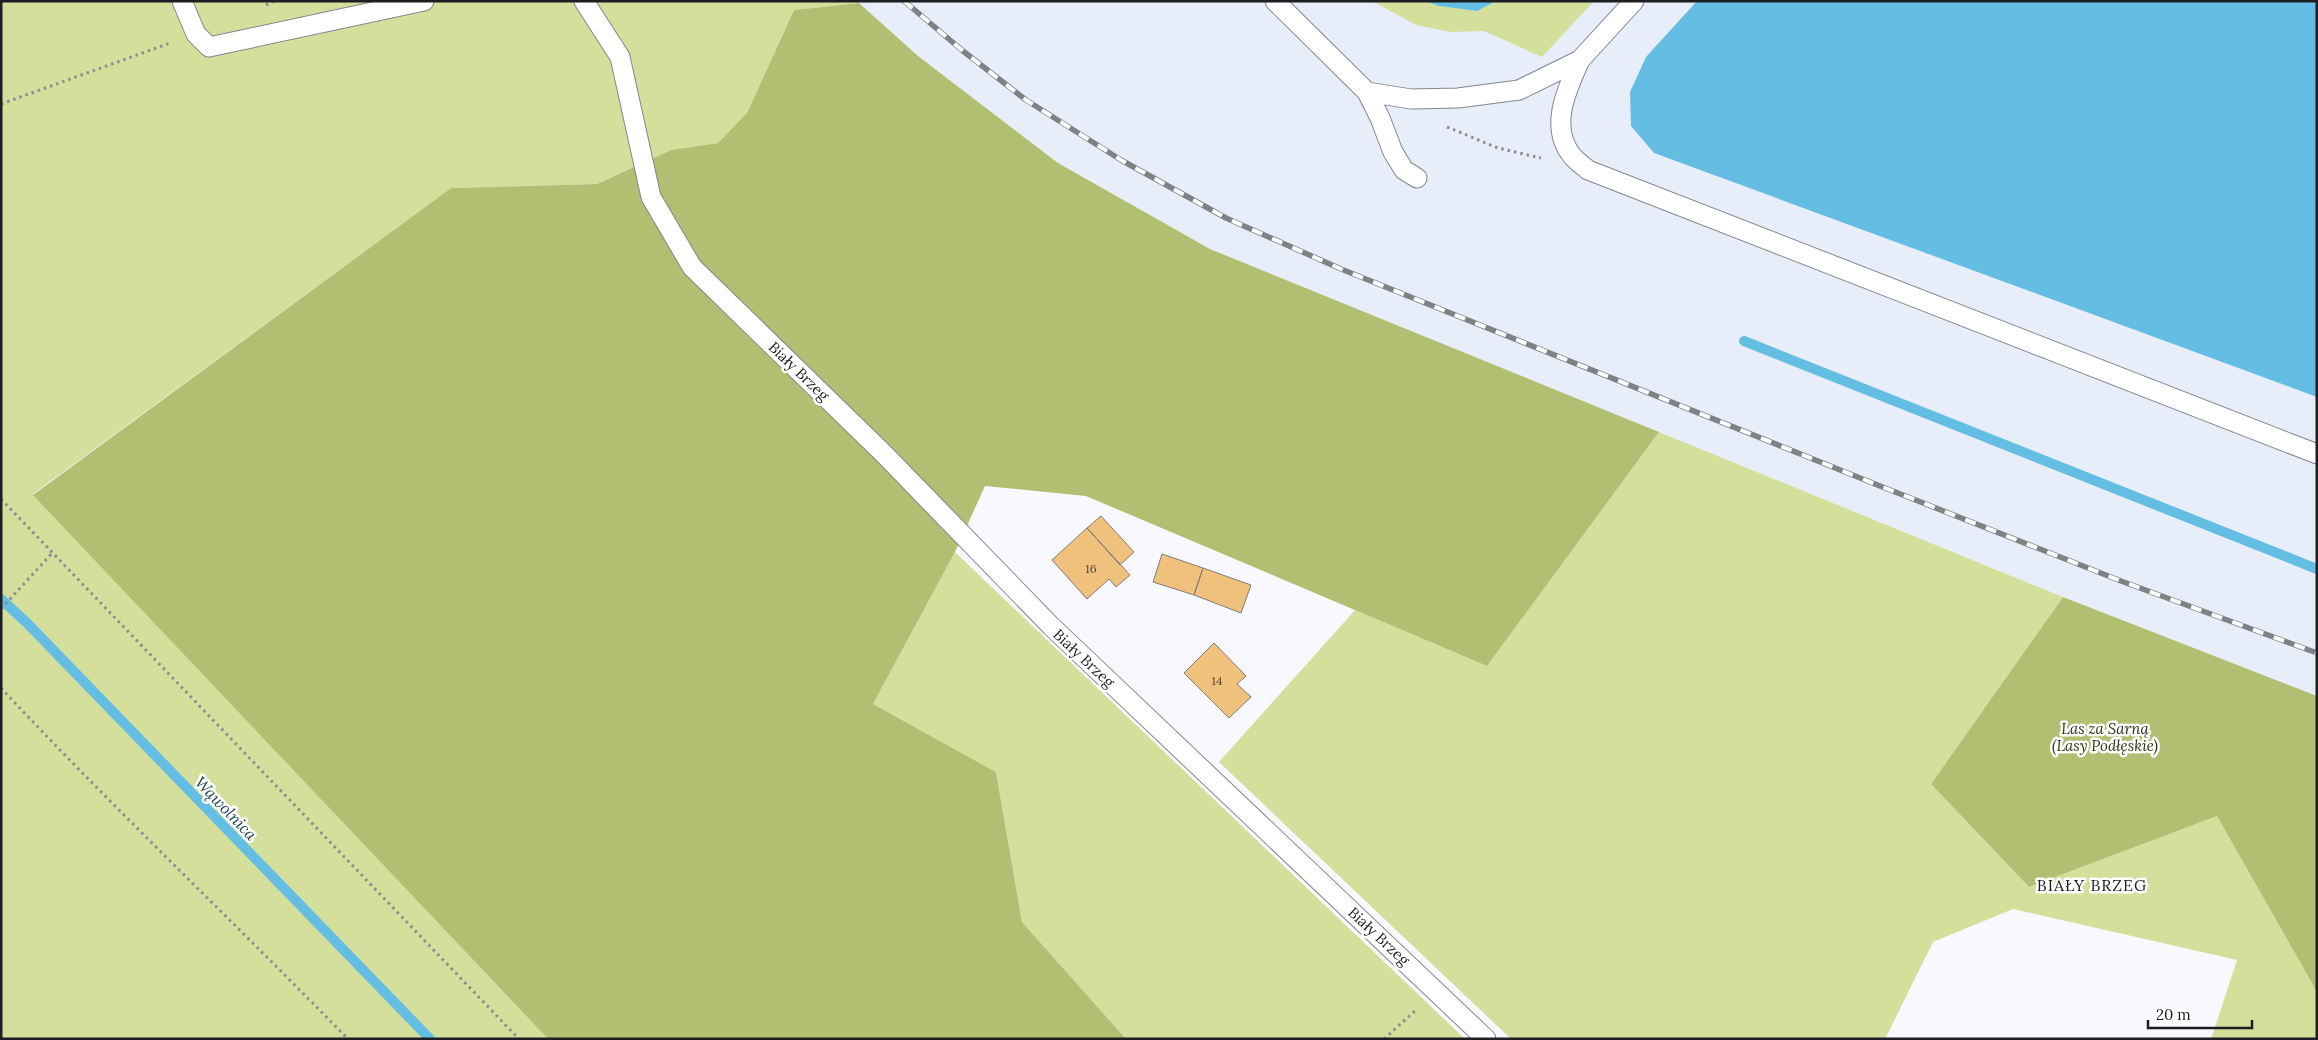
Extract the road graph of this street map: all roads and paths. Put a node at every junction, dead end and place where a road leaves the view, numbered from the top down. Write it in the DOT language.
graph roads {
  1 [pos="182,1"];
  2 [pos="424,1"];
  3 [pos="584,1"];
  4 [pos="1275,1"];
  5 [pos="1634,1"];
  6 [pos="196,34"];
  7 [pos="1580,60"];
  8 [pos="1367,92"];
  9 [pos="1,104"];
  10 [pos="1444,126"];
  11 [pos="1588,170"];
  12 [pos="1417,178"];
  13 [pos="2317,454"];
  14 [pos="1,499"];
  15 [pos="53,552"];
  16 [pos="1,609"];
  17 [pos="1,688"];
  18 [pos="1437,992"];
  19 [pos="348,1039"];
  20 [pos="518,1039"];
  21 [pos="1384,1039"];
  22 [pos="1486,1039"];
  1 -- 6 [label="lane"];
  2 -- 6 [label="lane"];
  3 -- 18 [label="lane, Biały Brzeg"];
  4 -- 8 [label="lane"];
  5 -- 7 [label="lane"];
  6 -- 9 [label="path"];
  7 -- 8 [label="lane"];
  7 -- 11 [label="lane"];
  8 -- 12 [label="lane"];
  10 -- 11 [label="path"];
  11 -- 13 [label="lane"];
  14 -- 15 [label="path"];
  15 -- 16 [label="path"];
  15 -- 20 [label="path"];
  17 -- 19 [label="path"];
  18 -- 21 [label="path"];
  18 -- 22 [label="lane, Biały Brzeg"];
}
